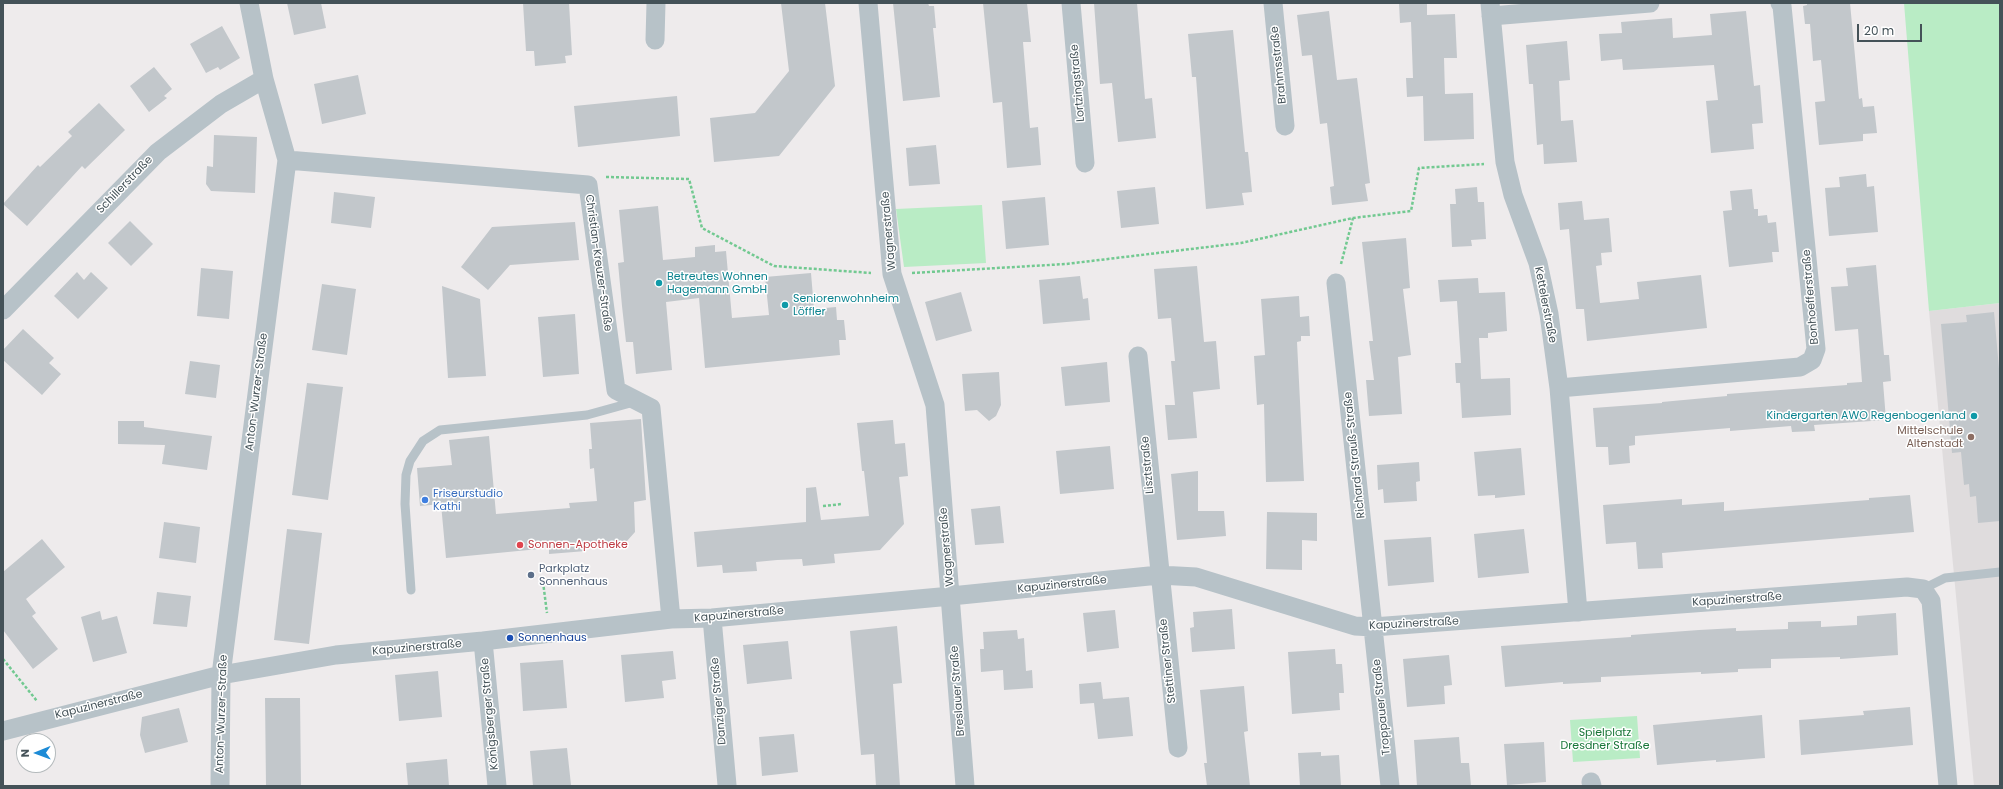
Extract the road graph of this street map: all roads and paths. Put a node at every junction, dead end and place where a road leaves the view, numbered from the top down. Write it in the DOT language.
graph roads {
  1 [pos="249,3"];
  2 [pos="656,3"];
  3 [pos="868,3"];
  4 [pos="1071,3"];
  5 [pos="1273,3"];
  6 [pos="1650,3"];
  7 [pos="1780,3"];
  8 [pos="1490,10"];
  9 [pos="655,40"];
  10 [pos="264,79"];
  11 [pos="1286,126"];
  12 [pos="287,160"];
  13 [pos="1505,162"];
  14 [pos="1085,163"];
  15 [pos="588,185"];
  16 [pos="1353,218"];
  17 [pos="892,274"];
  18 [pos="1336,283"];
  19 [pos="3,310"];
  20 [pos="1138,356"];
  21 [pos="1559,388"];
  22 [pos="637,401"];
  23 [pos="842,504"];
  24 [pos="823,506"];
  25 [pos="2000,572"];
  26 [pos="1159,575"];
  27 [pos="543,582"];
  28 [pos="1923,589"];
  29 [pos="411,590"];
  30 [pos="951,596"];
  31 [pos="1578,612"];
  32 [pos="712,618"];
  33 [pos="671,620"];
  34 [pos="1374,627"];
  35 [pos="550,633"];
  36 [pos="483,642"];
  37 [pos="3,659"];
  38 [pos="221,675"];
  39 [pos="50,717"];
  40 [pos="3,731"];
  41 [pos="1178,748"];
  42 [pos="727,785"];
  43 [pos="220,786"];
  44 [pos="497,786"];
  45 [pos="965,786"];
  46 [pos="1390,786"];
  47 [pos="1948,786"];
  1 -- 10 [label="street, Anton-Wurzer-Straße"];
  2 -- 9 [label="street"];
  3 -- 17 [label="street, Wagnerstraße"];
  4 -- 14 [label="street, Lortzingstraße"];
  5 -- 11 [label="street, Brahmsstraße"];
  6 -- 8 [label="street"];
  7 -- 21 [label="street, Bonhoefferstraße"];
  8 -- 13 [label="street, Kettelerstraße"];
  10 -- 12 [label="street, Anton-Wurzer-Straße"];
  10 -- 19 [label="street, Schillerstraße"];
  12 -- 15 [label="street, Christian-Kreuzer-Straße"];
  12 -- 38 [label="street, Anton-Wurzer-Straße"];
  13 -- 16 [label="path"];
  13 -- 21 [label="street, Kettelerstraße"];
  15 -- 17 [label="path"];
  15 -- 22 [label="street, Christian-Kreuzer-Straße"];
  16 -- 17 [label="path"];
  16 -- 18 [label="path"];
  17 -- 30 [label="street, Wagnerstraße"];
  18 -- 34 [label="street, Richard-Strauß-Straße"];
  20 -- 26 [label="street, Lisztstraße"];
  21 -- 31 [label="street, Kettelerstraße"];
  22 -- 29 [label="lane"];
  22 -- 33 [label="street, Christian-Kreuzer-Straße"];
  23 -- 24 [label="path"];
  25 -- 28 [label="lane"];
  26 -- 30 [label="street, Kapuzinerstraße"];
  26 -- 34 [label="street, Kapuzinerstraße"];
  26 -- 41 [label="street, Stettiner Straße"];
  27 -- 35 [label="path"];
  28 -- 31 [label="street, Kapuzinerstraße"];
  28 -- 47 [label="street"];
  30 -- 32 [label="street, Kapuzinerstraße"];
  30 -- 45 [label="street, Breslauer Straße"];
  31 -- 34 [label="street, Kapuzinerstraße"];
  32 -- 33 [label="street, Kapuzinerstraße"];
  32 -- 42 [label="street, Danziger Straße"];
  33 -- 35 [label="street, Kapuzinerstraße"];
  34 -- 46 [label="street, Troppauer Straße"];
  35 -- 36 [label="street, Kapuzinerstraße"];
  36 -- 38 [label="street, Kapuzinerstraße"];
  36 -- 44 [label="street, Königsberger Straße"];
  37 -- 39 [label="path"];
  38 -- 39 [label="street, Kapuzinerstraße"];
  38 -- 43 [label="street, Anton-Wurzer-Straße"];
  39 -- 40 [label="street, Kapuzinerstraße"];
}
